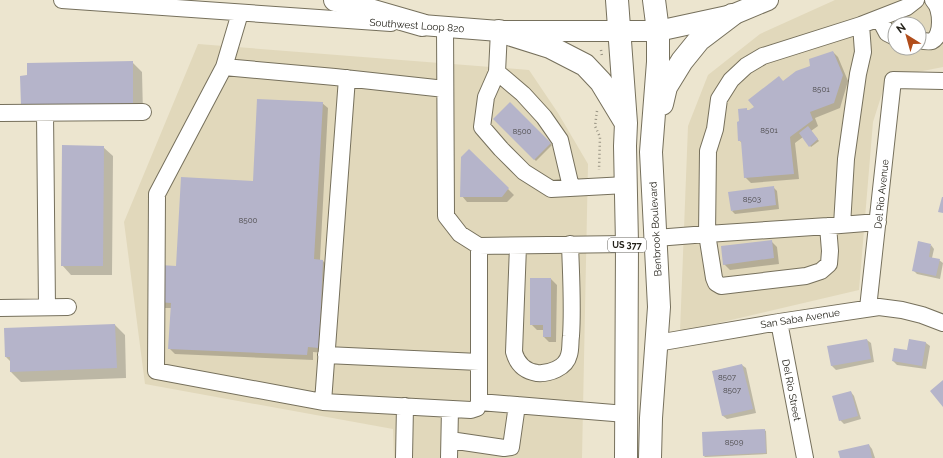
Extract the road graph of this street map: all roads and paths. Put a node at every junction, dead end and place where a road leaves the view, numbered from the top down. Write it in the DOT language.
graph roads {
  1 [pos="62,0"];
  2 [pos="335,0"];
  3 [pos="617,0"];
  4 [pos="654,0"];
  5 [pos="768,0"];
  6 [pos="916,0"];
  7 [pos="933,0"];
  8 [pos="240,13"];
  9 [pos="732,15"];
  10 [pos="879,18"];
  11 [pos="861,24"];
  12 [pos="422,25"];
  13 [pos="445,27"];
  14 [pos="499,31"];
  15 [pos="658,31"];
  16 [pos="620,32"];
  17 [pos="887,33"];
  18 [pos="927,41"];
  19 [pos="224,67"];
  20 [pos="497,72"];
  21 [pos="347,78"];
  22 [pos="943,81"];
  23 [pos="445,89"];
  24 [pos="597,108"];
  25 [pos="143,112"];
  26 [pos="0,113"];
  27 [pos="45,113"];
  28 [pos="626,122"];
  29 [pos="651,152"];
  30 [pos="599,170"];
  31 [pos="626,186"];
  32 [pos="571,187"];
  33 [pos="878,222"];
  34 [pos="835,225"];
  35 [pos="707,234"];
  36 [pos="656,238"];
  37 [pos="570,244"];
  38 [pos="627,244"];
  39 [pos="479,246"];
  40 [pos="518,246"];
  41 [pos="47,307"];
  42 [pos="68,307"];
  43 [pos="0,308"];
  44 [pos="868,308"];
  45 [pos="779,322"];
  46 [pos="943,323"];
  47 [pos="656,343"];
  48 [pos="326,355"];
  49 [pos="479,362"];
  50 [pos="323,402"];
  51 [pos="479,402"];
  52 [pos="517,405"];
  53 [pos="405,406"];
  54 [pos="450,409"];
  55 [pos="626,414"];
  56 [pos="450,440"];
  57 [pos="404,458"];
  58 [pos="449,458"];
  59 [pos="626,458"];
  60 [pos="650,458"];
  61 [pos="805,458"];
  1 -- 8 [label="street, Southwest Loop 820"];
  2 -- 12 [label="highway"];
  3 -- 16 [label="highway, US 377"];
  4 -- 15 [label="highway, Benbrook Boulevard / US 377"];
  5 -- 9 [label="main road, Southwest Loop 820"];
  6 -- 10 [label="street"];
  7 -- 18 [label="street"];
  8 -- 12 [label="street, Southwest Loop 820"];
  8 -- 19 [label="street"];
  9 -- 15 [label="main road, Southwest Loop 820"];
  9 -- 29 [label="highway"];
  10 -- 11 [label="street"];
  10 -- 17 [label="street"];
  11 -- 34 [label="street"];
  11 -- 35 [label="street"];
  12 -- 13 [label="main road, Southwest Loop 820"];
  13 -- 14 [label="main road, Southwest Loop 820"];
  13 -- 23 [label="street"];
  14 -- 16 [label="main road, Southwest Loop 820"];
  14 -- 20 [label="street"];
  14 -- 28 [label="highway"];
  15 -- 16 [label="main road, Southwest Loop 820"];
  15 -- 29 [label="highway, Benbrook Boulevard / US 377"];
  16 -- 28 [label="highway, US 377"];
  19 -- 21 [label="street"];
  19 -- 50 [label="street"];
  20 -- 32 [label="street"];
  20 -- 32 [label="street"];
  21 -- 23 [label="street"];
  21 -- 48 [label="street"];
  22 -- 33 [label="street, Del Rio Avenue"];
  23 -- 39 [label="street"];
  24 -- 30 [label="path"];
  25 -- 27 [label="street"];
  26 -- 27 [label="street"];
  27 -- 41 [label="street"];
  28 -- 31 [label="highway, US 377"];
  29 -- 36 [label="highway, Benbrook Boulevard / US 377"];
  31 -- 32 [label="street"];
  31 -- 38 [label="highway, US 377"];
  33 -- 34 [label="street"];
  33 -- 44 [label="street, Del Rio Avenue"];
  34 -- 35 [label="street"];
  34 -- 35 [label="street"];
  35 -- 36 [label="street"];
  36 -- 47 [label="highway, Benbrook Boulevard / US 377"];
  37 -- 38 [label="street"];
  37 -- 40 [label="street"];
  37 -- 40 [label="street"];
  38 -- 55 [label="highway, US 377"];
  39 -- 40 [label="street"];
  39 -- 49 [label="street"];
  41 -- 42 [label="street"];
  41 -- 43 [label="street"];
  44 -- 45 [label="street, San Saba Avenue"];
  44 -- 46 [label="street, San Saba Avenue"];
  45 -- 47 [label="street, San Saba Avenue"];
  45 -- 61 [label="street, Del Rio Street"];
  47 -- 60 [label="highway, Benbrook Boulevard / US 377"];
  48 -- 49 [label="street"];
  48 -- 50 [label="street"];
  49 -- 51 [label="street"];
  50 -- 53 [label="street"];
  51 -- 52 [label="street"];
  51 -- 54 [label="street"];
  52 -- 55 [label="street"];
  52 -- 56 [label="street"];
  53 -- 54 [label="street"];
  53 -- 57 [label="street"];
  54 -- 56 [label="street"];
  55 -- 59 [label="highway, US 377"];
  56 -- 58 [label="street"];
}
